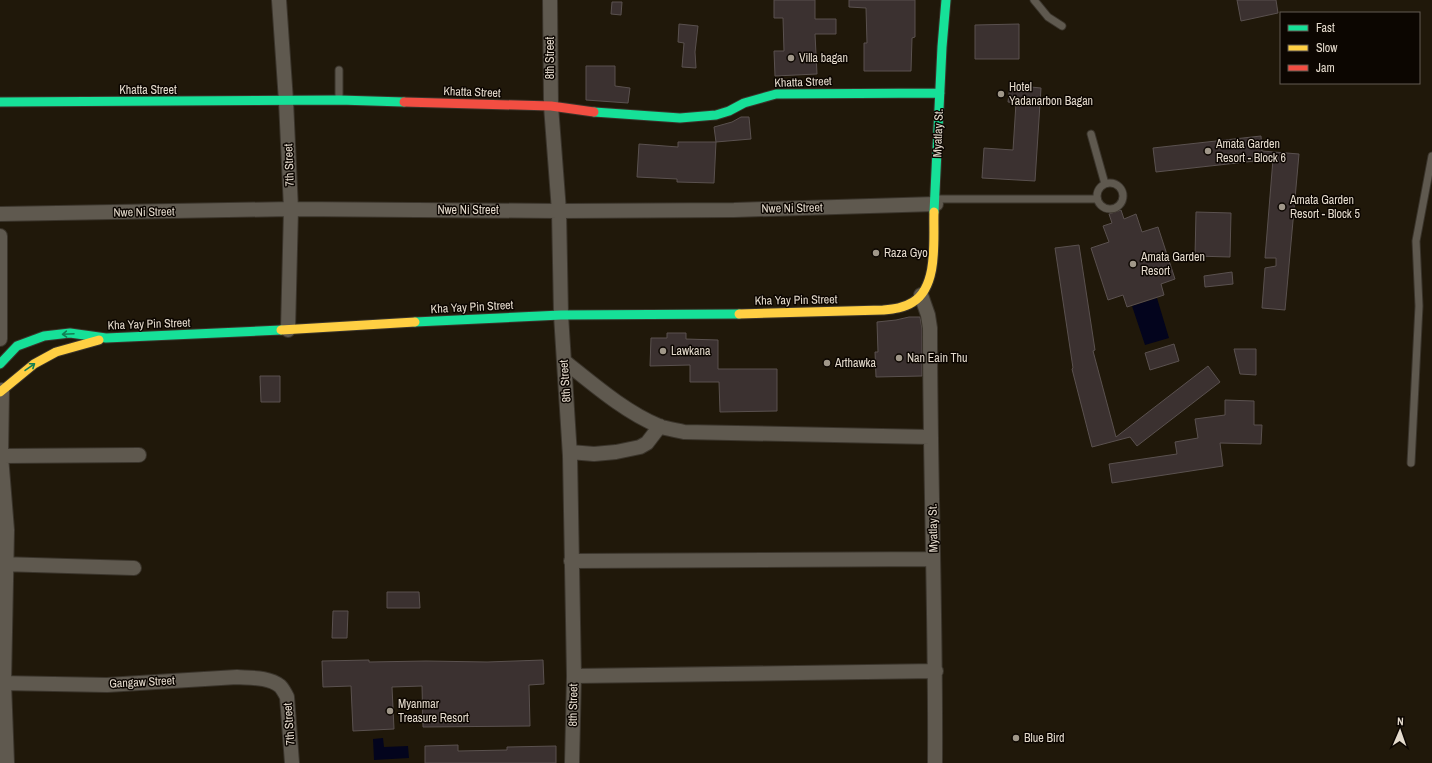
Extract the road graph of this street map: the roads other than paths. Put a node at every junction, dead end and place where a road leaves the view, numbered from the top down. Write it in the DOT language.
graph roads {
  1 [pos="279,0"];
  2 [pos="550,0"];
  3 [pos="945,0"];
  4 [pos="1034,0"];
  5 [pos="1062,26"];
  6 [pos="339,70"];
  7 [pos="940,93"];
  8 [pos="339,100"];
  9 [pos="286,101"];
  10 [pos="0,102"];
  11 [pos="551,106"];
  12 [pos="1091,134"];
  13 [pos="1432,156"];
  14 [pos="1105,184"];
  15 [pos="1097,199"];
  16 [pos="936,202"];
  17 [pos="291,209"];
  18 [pos="559,211"];
  19 [pos="0,214"];
  20 [pos="0,236"];
  21 [pos="921,295"];
  22 [pos="0,313"];
  23 [pos="561,315"];
  24 [pos="288,330"];
  25 [pos="106,338"];
  26 [pos="0,339"];
  27 [pos="564,361"];
  28 [pos="0,364"];
  29 [pos="1,391"];
  30 [pos="660,426"];
  31 [pos="930,437"];
  32 [pos="570,452"];
  33 [pos="139,455"];
  34 [pos="1,456"];
  35 [pos="1411,463"];
  36 [pos="933,560"];
  37 [pos="571,561"];
  38 [pos="3,564"];
  39 [pos="134,568"];
  40 [pos="936,672"];
  41 [pos="574,676"];
  42 [pos="2,683"];
  43 [pos="282,687"];
  44 [pos="7,763"];
  45 [pos="292,763"];
  46 [pos="572,763"];
  47 [pos="935,763"];
  1 -- 9 [label="street, 7th Street"];
  2 -- 11 [label="street, 8th Street"];
  3 -- 7 [label="street, Myatlay St."];
  4 -- 5 [label="lane"];
  6 -- 8 [label="lane"];
  7 -- 11 [label="street, Khatta Street"];
  7 -- 16 [label="street, Myatlay St."];
  8 -- 9 [label="street, Khatta Street"];
  8 -- 11 [label="street, Khatta Street"];
  9 -- 10 [label="street, Khatta Street"];
  9 -- 17 [label="street, 7th Street"];
  11 -- 18 [label="street, 8th Street"];
  12 -- 14 [label="lane"];
  13 -- 35 [label="lane"];
  14 -- 15 [label="lane"];
  14 -- 15 [label="lane"];
  15 -- 16 [label="lane"];
  16 -- 18 [label="street, Nwe Ni Street"];
  16 -- 21 [label="street, Myatlay St."];
  17 -- 18 [label="street, Nwe Ni Street"];
  17 -- 19 [label="street, Nwe Ni Street"];
  17 -- 24 [label="street, 7th Street"];
  18 -- 23 [label="street, 8th Street"];
  20 -- 22 [label="street"];
  21 -- 23 [label="street, Kha Yay Pin Street"];
  21 -- 31 [label="street, Myatlay St."];
  22 -- 26 [label="street"];
  23 -- 24 [label="street, Kha Yay Pin Street"];
  23 -- 27 [label="street, 8th Street"];
  24 -- 25 [label="street, Kha Yay Pin Street"];
  25 -- 28 [label="street, Kha Yay Pin Street, one-way"];
  29 -- 25 [label="street, one-way"];
  27 -- 30 [label="street"];
  27 -- 32 [label="street, 8th Street"];
  29 -- 34 [label="street"];
  30 -- 31 [label="street"];
  30 -- 32 [label="street"];
  31 -- 36 [label="street, Myatlay St."];
  32 -- 37 [label="street, 8th Street"];
  33 -- 34 [label="street"];
  34 -- 38 [label="street"];
  36 -- 37 [label="street"];
  36 -- 40 [label="street, Myatlay St."];
  37 -- 41 [label="street, 8th Street"];
  38 -- 39 [label="street"];
  38 -- 42 [label="street"];
  40 -- 41 [label="street"];
  40 -- 47 [label="street, Myatlay St."];
  41 -- 46 [label="street, 8th Street"];
  42 -- 43 [label="street, Gangaw Street"];
  42 -- 44 [label="street"];
  43 -- 45 [label="street, 7th Street"];
}
